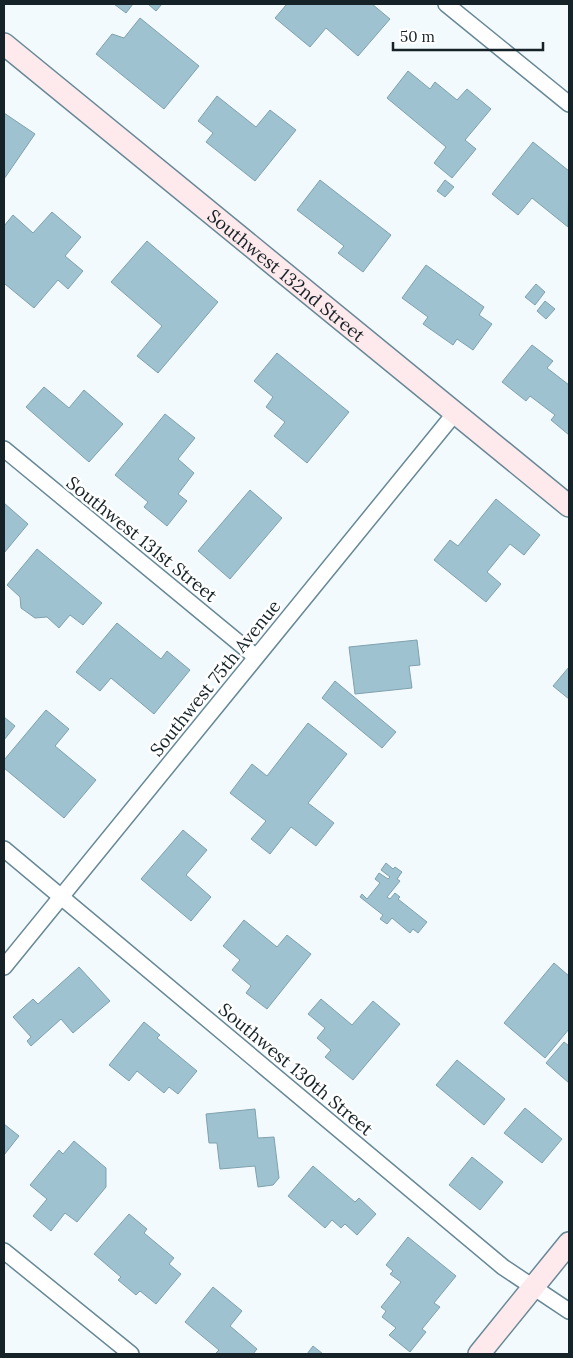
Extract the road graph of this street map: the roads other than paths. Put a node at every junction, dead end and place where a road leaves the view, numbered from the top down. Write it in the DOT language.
graph roads {
  1 [pos="446,4"];
  2 [pos="4,44"];
  3 [pos="569,104"];
  4 [pos="455,412"];
  5 [pos="4,449"];
  6 [pos="569,506"];
  7 [pos="256,657"];
  8 [pos="4,849"];
  9 [pos="62,896"];
  10 [pos="4,967"];
  11 [pos="569,1243"];
  12 [pos="4,1251"];
  13 [pos="533,1287"];
  14 [pos="569,1311"];
  15 [pos="131,1354"];
  16 [pos="478,1354"];
  1 -- 3 [label="street"];
  2 -- 4 [label="street, Southwest 132nd Street"];
  4 -- 6 [label="street, Southwest 132nd Street"];
  4 -- 7 [label="street, Southwest 75th Avenue"];
  5 -- 7 [label="street, Southwest 131st Street"];
  7 -- 9 [label="street, Southwest 75th Avenue"];
  8 -- 9 [label="street, Southwest 130th Street"];
  9 -- 10 [label="street, Southwest 75th Avenue"];
  9 -- 13 [label="street, Southwest 130th Street"];
  11 -- 13 [label="street"];
  12 -- 15 [label="street"];
  13 -- 14 [label="street, Southwest 130th Street"];
  13 -- 16 [label="street"];
}
